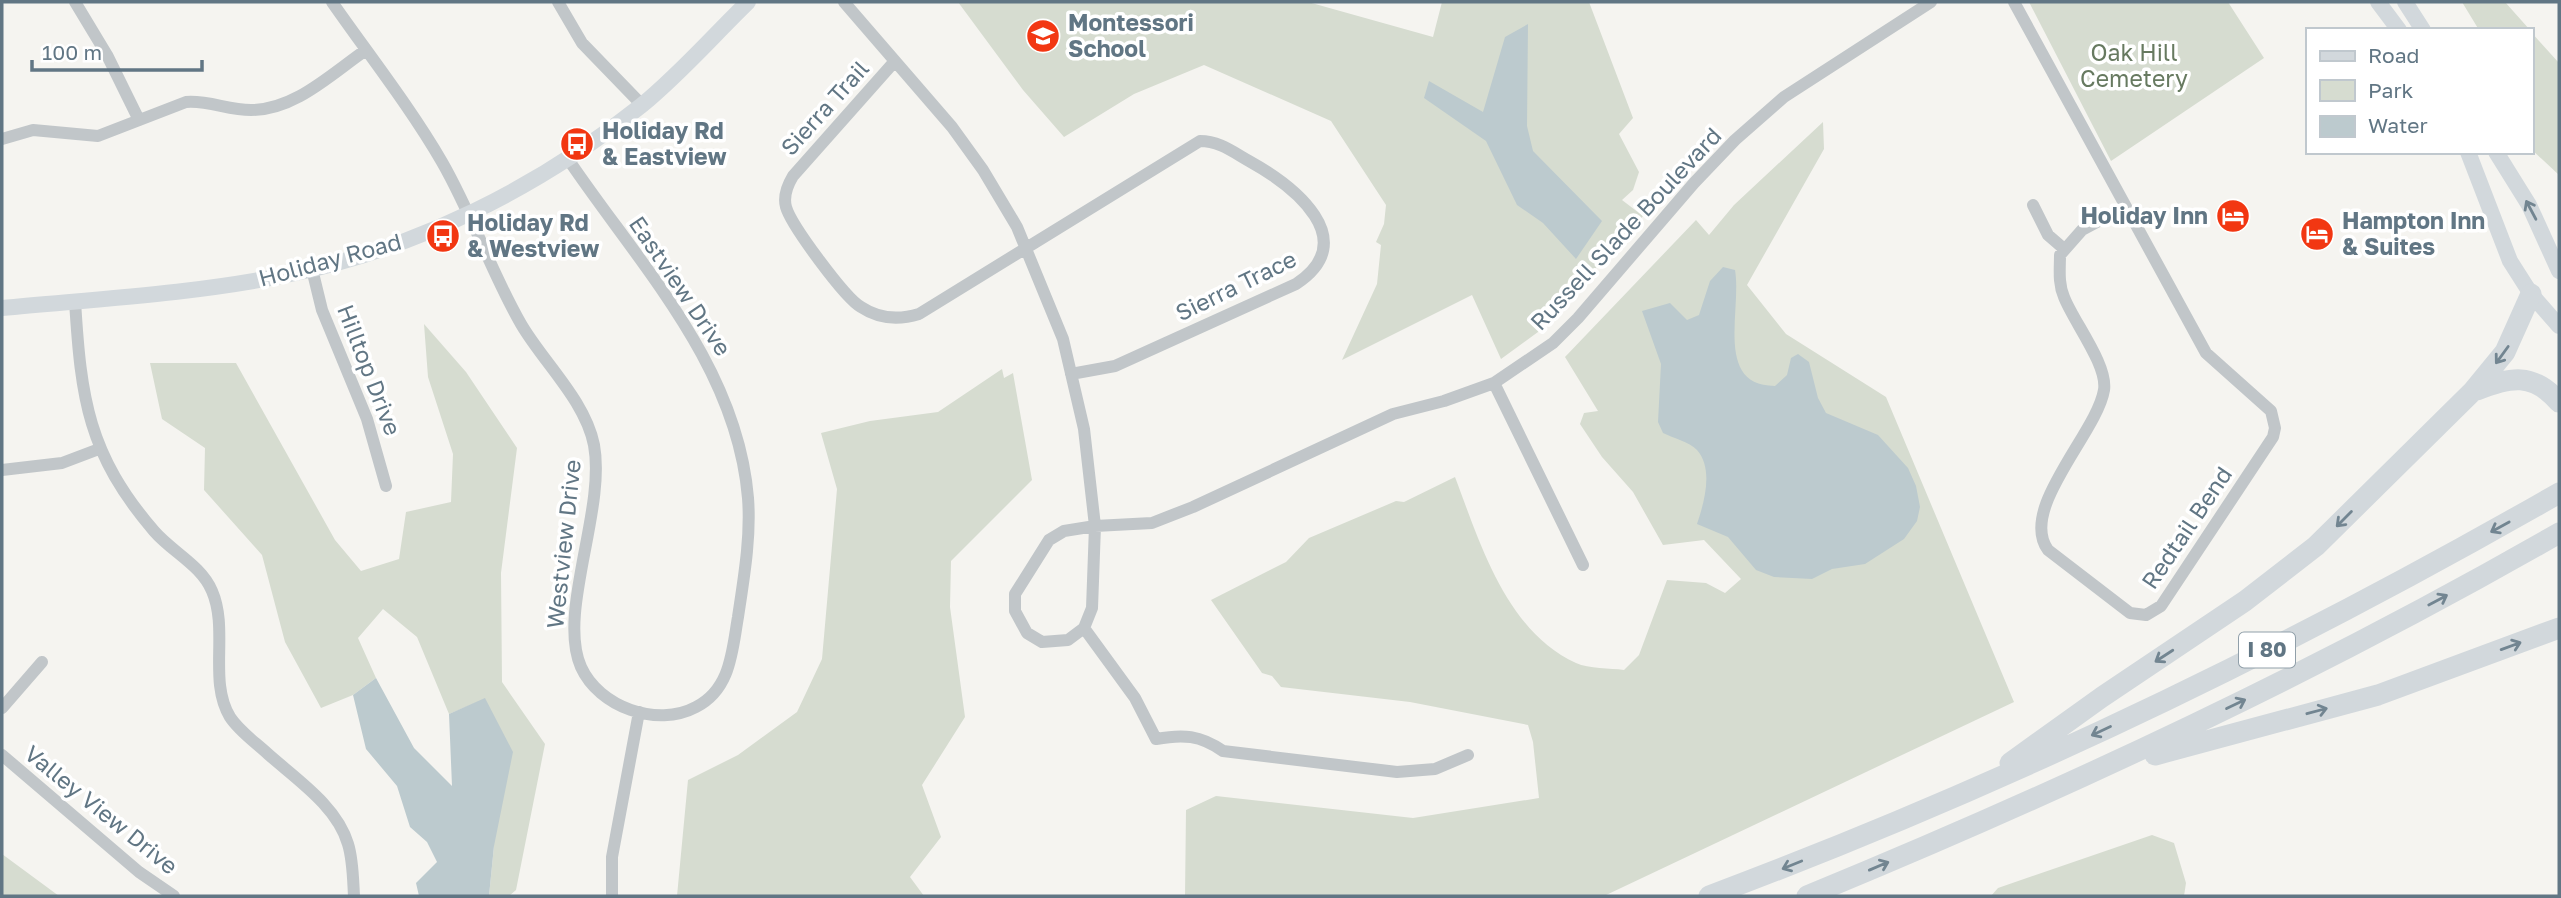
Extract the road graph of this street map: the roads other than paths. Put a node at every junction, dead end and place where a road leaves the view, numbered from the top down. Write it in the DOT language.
graph roads {
  1 [pos="75,2"];
  2 [pos="332,2"];
  3 [pos="558,2"];
  4 [pos="748,2"];
  5 [pos="844,2"];
  6 [pos="1931,2"];
  7 [pos="2014,2"];
  8 [pos="2378,2"];
  9 [pos="2405,2"];
  10 [pos="2398,28"];
  11 [pos="2422,28"];
  12 [pos="366,50"];
  13 [pos="895,61"];
  14 [pos="642,105"];
  15 [pos="139,120"];
  16 [pos="2,139"];
  17 [pos="2469,154"];
  18 [pos="2497,154"];
  19 [pos="568,159"];
  20 [pos="2033,205"];
  21 [pos="2125,207"];
  22 [pos="467,215"];
  23 [pos="1026,248"];
  24 [pos="2063,248"];
  25 [pos="312,269"];
  26 [pos="2559,271"];
  27 [pos="2531,294"];
  28 [pos="75,301"];
  29 [pos="2,307"];
  30 [pos="2559,326"];
  31 [pos="1071,374"];
  32 [pos="1494,383"];
  33 [pos="2473,391"];
  34 [pos="2559,402"];
  35 [pos="99,449"];
  36 [pos="2,470"];
  37 [pos="386,486"];
  38 [pos="2559,493"];
  39 [pos="1094,526"];
  40 [pos="2559,533"];
  41 [pos="1583,565"];
  42 [pos="1084,628"];
  43 [pos="2558,630"];
  44 [pos="42,662"];
  45 [pos="2,708"];
  46 [pos="639,712"];
  47 [pos="2,755"];
  48 [pos="1468,755"];
  49 [pos="2109,767"];
  50 [pos="1968,793"];
  51 [pos="174,896"];
  52 [pos="355,896"];
  53 [pos="612,896"];
  54 [pos="1709,896"];
  55 [pos="1807,896"];
  1 -- 15 [label="street"];
  2 -- 12 [label="street, Westview Drive"];
  3 -- 14 [label="street"];
  4 -- 14 [label="street, Holiday Road"];
  5 -- 13 [label="street"];
  6 -- 32 [label="street, Russell Slade Boulevard"];
  7 -- 21 [label="street"];
  8 -- 10 [label="street"];
  9 -- 11 [label="street"];
  12 -- 15 [label="street"];
  12 -- 22 [label="street, Westview Drive"];
  13 -- 23 [label="street"];
  13 -- 23 [label="street, Sierra Trail"];
  14 -- 19 [label="street, Holiday Road"];
  15 -- 16 [label="street"];
  17 -- 27 [label="street"];
  26 -- 18 [label="street, one-way"];
  19 -- 22 [label="street, Holiday Road"];
  19 -- 46 [label="street, Eastview Drive"];
  20 -- 24 [label="street"];
  21 -- 24 [label="street"];
  21 -- 24 [label="street, Redtail Bend"];
  22 -- 25 [label="street, Holiday Road"];
  22 -- 46 [label="street, Westview Drive"];
  23 -- 31 [label="street"];
  23 -- 31 [label="street, Sierra Trace"];
  25 -- 28 [label="street, Holiday Road"];
  25 -- 37 [label="street, Hilltop Drive"];
  27 -- 30 [label="street"];
  27 -- 33 [label="highway, one-way"];
  28 -- 29 [label="street, Holiday Road"];
  28 -- 35 [label="street"];
  31 -- 39 [label="street"];
  32 -- 39 [label="street, Russell Slade Boulevard"];
  32 -- 41 [label="street"];
  33 -- 34 [label="highway"];
  33 -- 50 [label="highway, one-way"];
  35 -- 36 [label="street"];
  35 -- 52 [label="street"];
  38 -- 50 [label="highway, I 80, one-way"];
  39 -- 42 [label="street"];
  39 -- 42 [label="street, Russell Slade Boulevard"];
  49 -- 40 [label="highway, I 80, one-way"];
  42 -- 48 [label="street"];
  49 -- 43 [label="highway, one-way"];
  44 -- 45 [label="street"];
  46 -- 53 [label="street"];
  47 -- 51 [label="street, Valley View Drive"];
  55 -- 49 [label="highway, I 80, one-way"];
  50 -- 54 [label="highway, I 80, one-way"];
}
